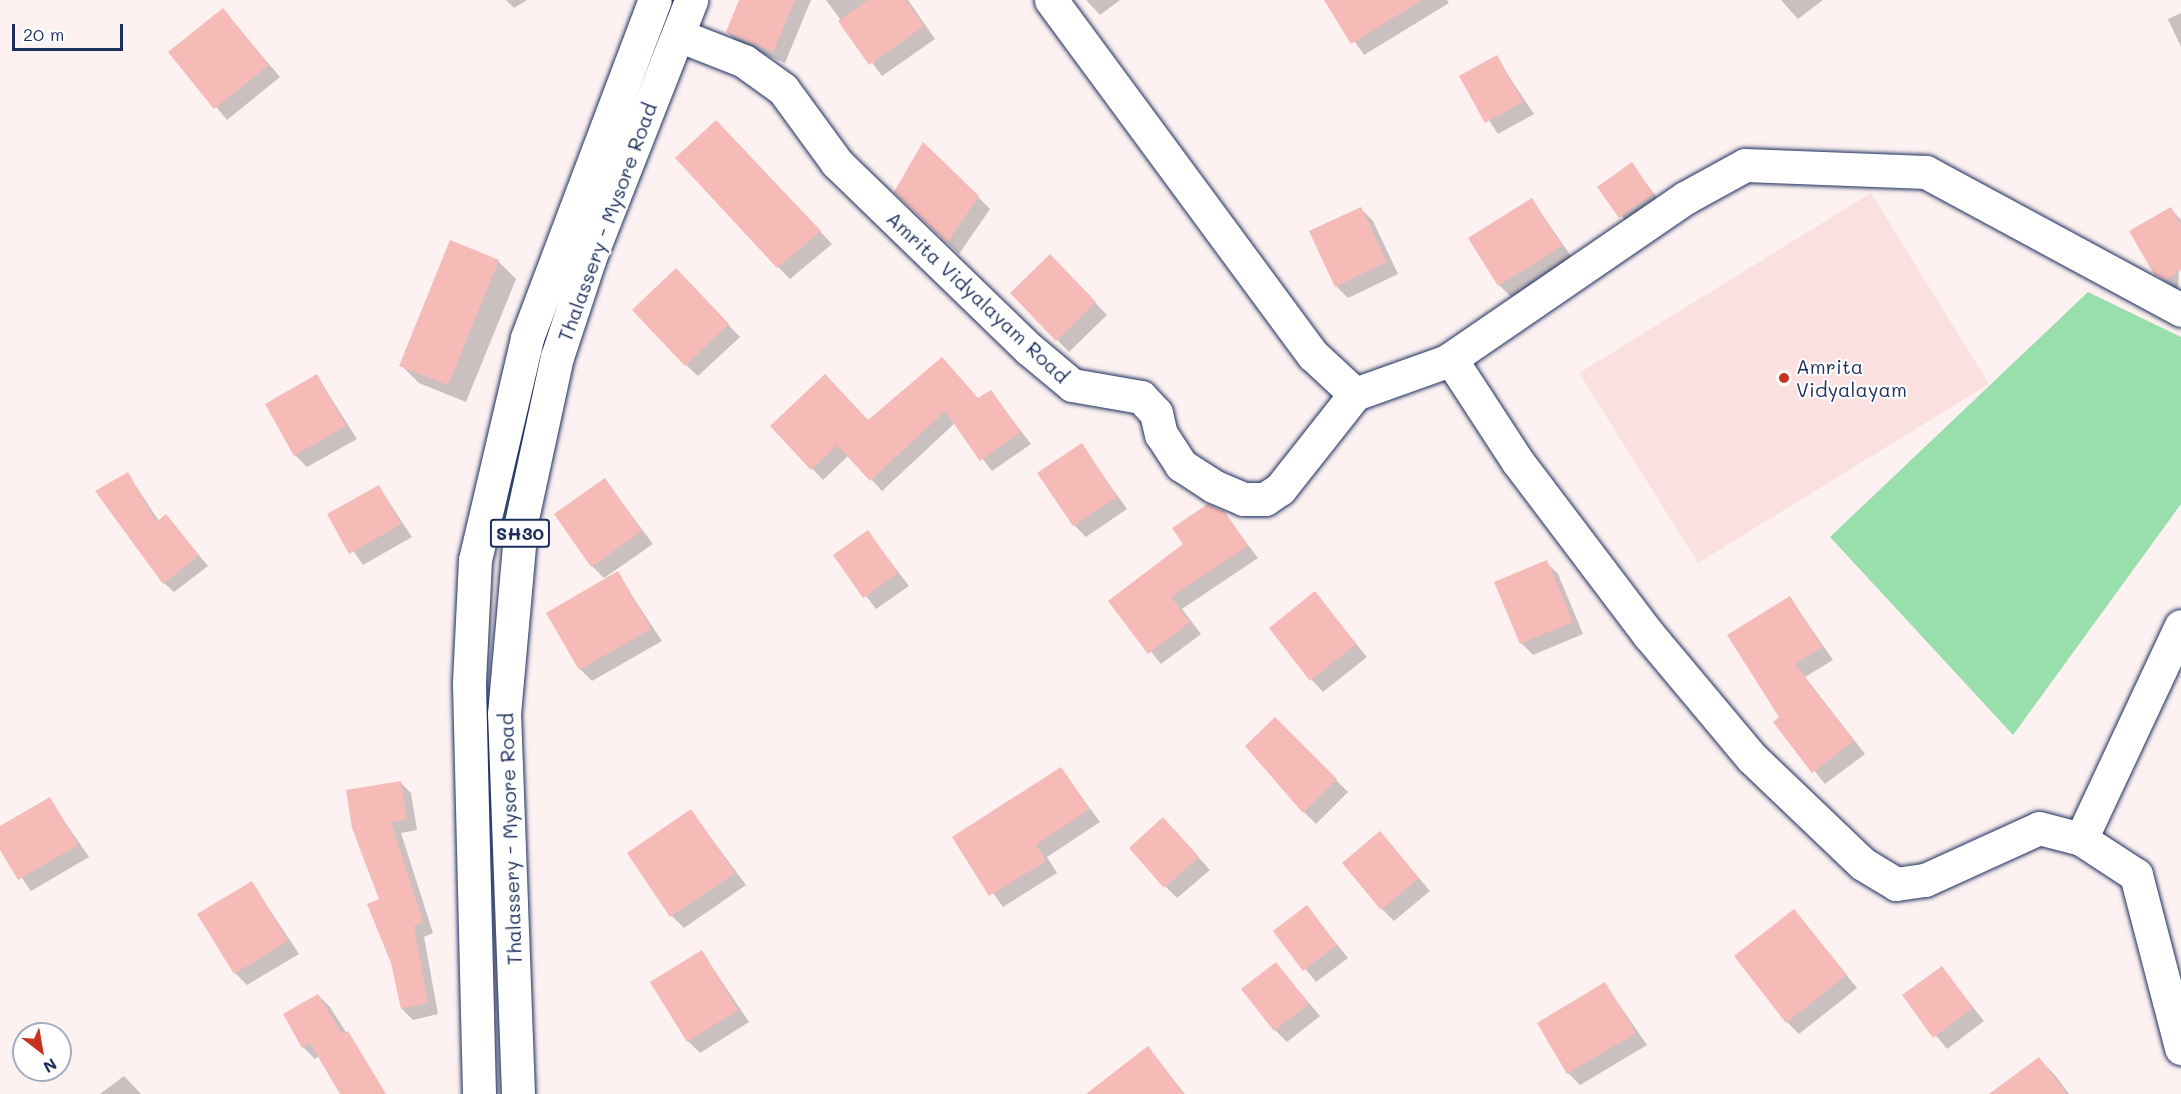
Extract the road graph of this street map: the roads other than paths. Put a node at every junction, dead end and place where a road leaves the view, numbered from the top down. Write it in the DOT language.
graph roads {
  1 [pos="655,0"];
  2 [pos="691,0"];
  3 [pos="1051,0"];
  4 [pos="678,35"];
  5 [pos="2181,310"];
  6 [pos="1447,361"];
  7 [pos="1355,394"];
  8 [pos="2181,626"];
  9 [pos="2081,839"];
  10 [pos="2181,1048"];
  11 [pos="479,1094"];
  12 [pos="518,1094"];
  1 -- 11 [label="street"];
  2 -- 4 [label="street, Thalassery - Mysore Road / SH30"];
  3 -- 7 [label="street"];
  4 -- 7 [label="street, Amrita Vidyalayam Road"];
  4 -- 12 [label="street, Thalassery - Mysore Road / SH30"];
  5 -- 6 [label="street"];
  6 -- 7 [label="street"];
  6 -- 9 [label="street"];
  8 -- 9 [label="street"];
  9 -- 10 [label="street"];
}
